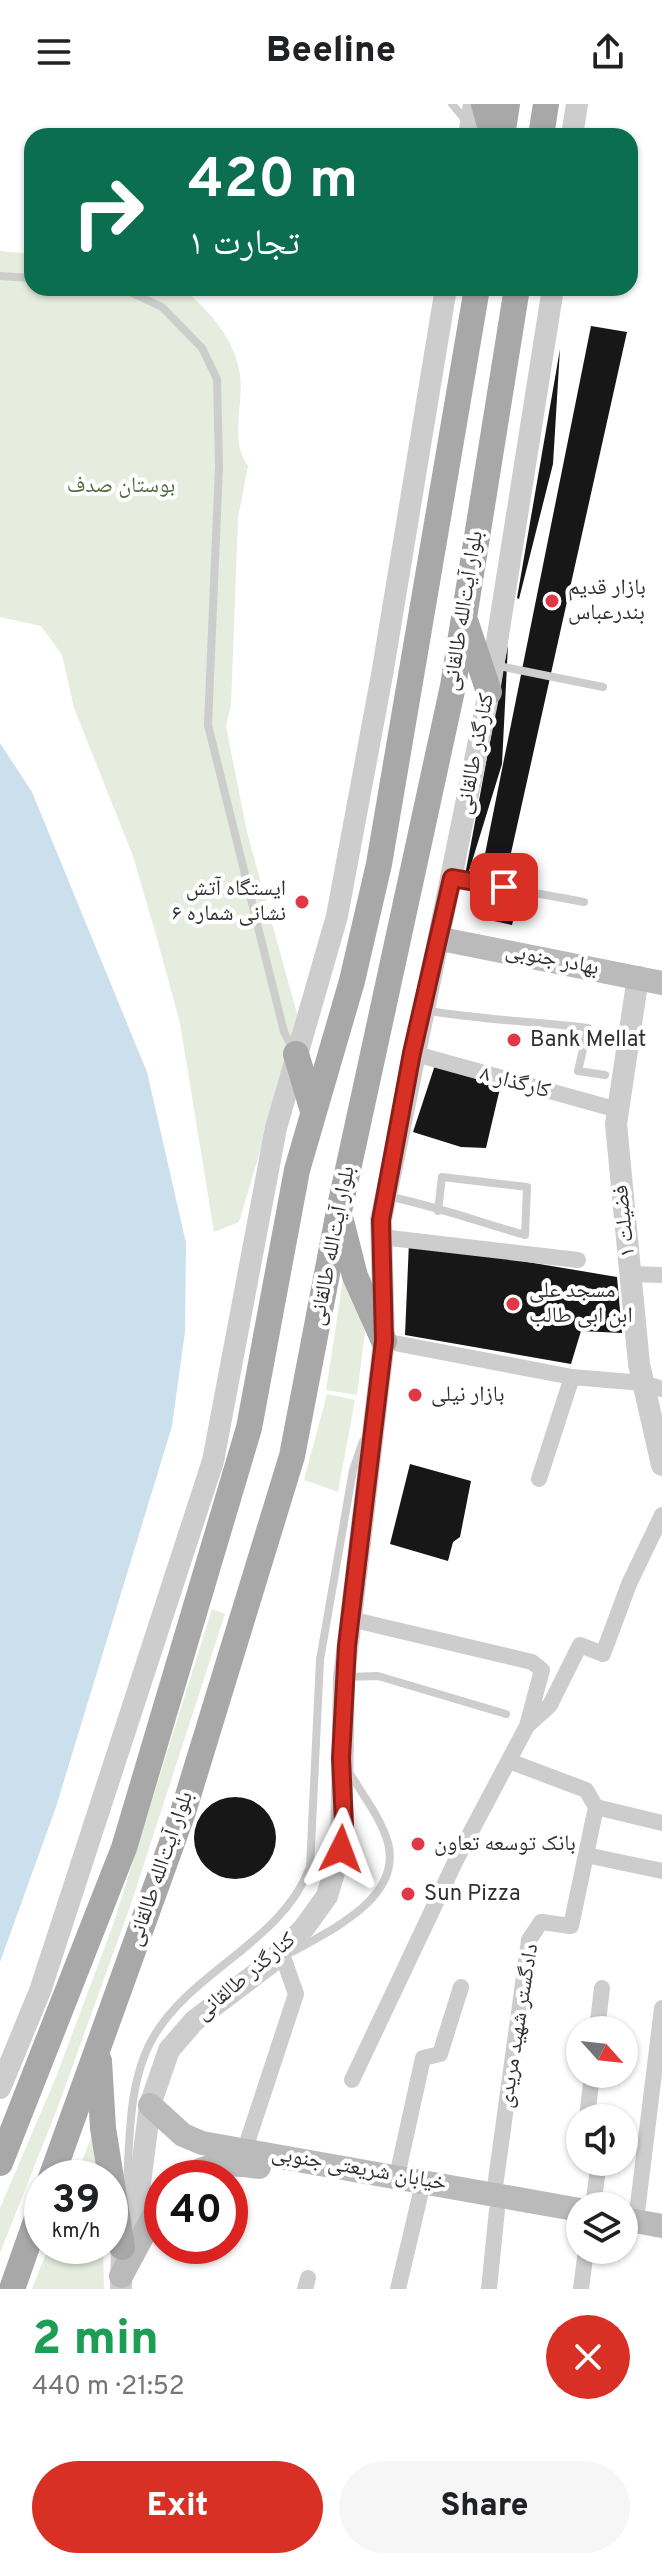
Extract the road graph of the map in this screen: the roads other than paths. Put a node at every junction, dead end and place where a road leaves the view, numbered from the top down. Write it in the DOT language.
graph roads {
  1 [pos="452,104"];
  2 [pos="507,104"];
  3 [pos="546,104"];
  4 [pos="577,104"];
  5 [pos="478,121"];
  6 [pos="503,128"];
  7 [pos="542,128"];
  8 [pos="573,128"];
  9 [pos="0,276"];
  10 [pos="24,278"];
  11 [pos="139,296"];
  12 [pos="445,296"];
  13 [pos="476,296"];
  14 [pos="516,296"];
  15 [pos="552,296"];
  16 [pos="464,618"];
  17 [pos="494,665"];
  18 [pos="603,687"];
  19 [pos="489,692"];
  20 [pos="452,878"];
  21 [pos="584,902"];
  22 [pos="441,939"];
  23 [pos="638,977"];
  24 [pos="662,983"];
  25 [pos="423,1010"];
  26 [pos="412,1053"];
  27 [pos="296,1054"];
  28 [pos="605,1075"];
  29 [pos="618,1110"];
  30 [pos="314,1112"];
  31 [pos="385,1196"];
  32 [pos="339,1211"];
  33 [pos="438,1211"];
  34 [pos="381,1237"];
  35 [pos="578,1260"];
  36 [pos="630,1274"];
  37 [pos="662,1275"];
  38 [pos="384,1341"];
  39 [pos="580,1377"];
  40 [pos="653,1386"];
  41 [pos="378,1399"];
  42 [pos="662,1465"];
  43 [pos="539,1479"];
  44 [pos="662,1515"];
  45 [pos="350,1619"];
  46 [pos="344,1677"];
  47 [pos="506,1714"];
  48 [pos="527,1726"];
  49 [pos="341,1758"];
  50 [pos="509,1761"];
  51 [pos="596,1807"];
  52 [pos="662,1823"];
  53 [pos="586,1855"];
  54 [pos="662,1871"];
  55 [pos="276,1960"];
  56 [pos="461,1987"];
  57 [pos="602,1988"];
  58 [pos="662,2008"];
  59 [pos="599,2016"];
  60 [pos="99,2046"];
  61 [pos="352,2080"];
  62 [pos="0,2088"];
  63 [pos="150,2105"];
  64 [pos="202,2143"];
  65 [pos="245,2149"];
  66 [pos="58,2160"];
  67 [pos="109,2160"];
  68 [pos="182,2160"];
  69 [pos="0,2163"];
  70 [pos="248,2166"];
  71 [pos="128,2172"];
  72 [pos="397,2176"];
  73 [pos="633,2192"];
  74 [pos="420,2196"];
  75 [pos="495,2202"];
  76 [pos="566,2209"];
  77 [pos="566,2221"];
  78 [pos="638,2225"];
  79 [pos="662,2226"];
  80 [pos="638,2228"];
  81 [pos="128,2231"];
  82 [pos="144,2236"];
  83 [pos="662,2239"];
  84 [pos="24,2255"];
  85 [pos="584,2264"];
  86 [pos="121,2283"];
  87 [pos="12,2289"];
  88 [pos="398,2289"];
  89 [pos="489,2289"];
  90 [pos="581,2289"];
  1 -- 5 [label="lane"];
  2 -- 6 [label="main road"];
  3 -- 7 [label="main road"];
  4 -- 8 [label="street"];
  9 -- 10 [label="lane"];
  11 -- 27 [label="lane"];
  12 -- 27 [label="street"];
  13 -- 30 [label="main road, بلوار آیت‌الله طالقانی"];
  14 -- 16 [label="main road, بلوار آیت‌الله طالقانی"];
  15 -- 17 [label="street, کنارگذر طالقانی"];
  16 -- 19 [label="main road"];
  16 -- 32 [label="main road, بلوار آیت‌الله طالقانی"];
  17 -- 18 [label="lane"];
  17 -- 19 [label="street, کنارگذر طالقانی"];
  19 -- 20 [label="street, کنارگذر طالقانی"];
  20 -- 21 [label="lane"];
  20 -- 22 [label="street, کنارگذر طالقانی"];
  22 -- 23 [label="main road, بهادر جنوبی"];
  22 -- 25 [label="street, کنارگذر طالقانی"];
  23 -- 24 [label="main road, بهادر جنوبی"];
  23 -- 29 [label="street, فضیلت ۱"];
  25 -- 26 [label="street, کنارگذر طالقانی"];
  25 -- 28 [label="lane"];
  26 -- 29 [label="street, کارگذار ۸"];
  26 -- 31 [label="street, کنارگذر طالقانی"];
  27 -- 30 [label="main road"];
  27 -- 62 [label="street"];
  29 -- 36 [label="street, فضیلت ۱"];
  30 -- 69 [label="main road, بلوار آیت‌الله طالقانی"];
  31 -- 33 [label="lane"];
  31 -- 34 [label="street, کنارگذر طالقانی"];
  32 -- 38 [label="main road"];
  32 -- 60 [label="main road, بلوار آیت‌الله طالقانی"];
  33 -- 33 [label="lane"];
  34 -- 35 [label="street"];
  34 -- 38 [label="street, کنارگذر طالقانی"];
  36 -- 37 [label="street"];
  36 -- 40 [label="street, فضیلت ۱"];
  38 -- 39 [label="street"];
  38 -- 41 [label="street, کنارگذر طالقانی"];
  39 -- 40 [label="street"];
  39 -- 43 [label="street"];
  40 -- 42 [label="street, فضیلت ۱"];
  41 -- 45 [label="street, کنارگذر طالقانی"];
  41 -- 71 [label="lane"];
  44 -- 48 [label="street"];
  45 -- 46 [label="street, کنارگذر طالقانی"];
  45 -- 48 [label="street"];
  46 -- 47 [label="lane"];
  46 -- 49 [label="street, کنارگذر طالقانی"];
  48 -- 50 [label="street"];
  49 -- 55 [label="street, کنارگذر طالقانی"];
  49 -- 55 [label="lane"];
  50 -- 51 [label="street"];
  50 -- 61 [label="street"];
  51 -- 52 [label="street"];
  51 -- 53 [label="street, دادگستر شهید مریدی"];
  53 -- 54 [label="street"];
  53 -- 75 [label="street, دادگستر شهید مریدی"];
  55 -- 63 [label="street, کنارگذر طالقانی"];
  55 -- 65 [label="street"];
  56 -- 72 [label="street"];
  57 -- 59 [label="street"];
  58 -- 73 [label="street"];
  60 -- 66 [label="main road, بلوار آیت‌الله طالقانی"];
  60 -- 67 [label="main road"];
  63 -- 64 [label="main road, خیابان شریعتی جنوبی"];
  63 -- 81 [label="street, کنارگذر طالقانی"];
  64 -- 65 [label="main road, خیابان شریعتی جنوبی"];
  64 -- 68 [label="main road"];
  65 -- 72 [label="main road, خیابان شریعتی جنوبی"];
  70 -- 74 [label="main road, خیابان شریعتی جنوبی"];
  72 -- 75 [label="main road, خیابان شریعتی جنوبی"];
  74 -- 75 [label="main road, خیابان شریعتی جنوبی"];
  74 -- 88 [label="street"];
  75 -- 76 [label="main road, خیابان شریعتی جنوبی"];
  75 -- 77 [label="main road, خیابان شریعتی جنوبی"];
  75 -- 89 [label="street"];
  78 -- 79 [label="main road"];
  80 -- 83 [label="main road"];
  82 -- 86 [label="main road"];
  84 -- 87 [label="main road"];
  85 -- 90 [label="street"];
}
